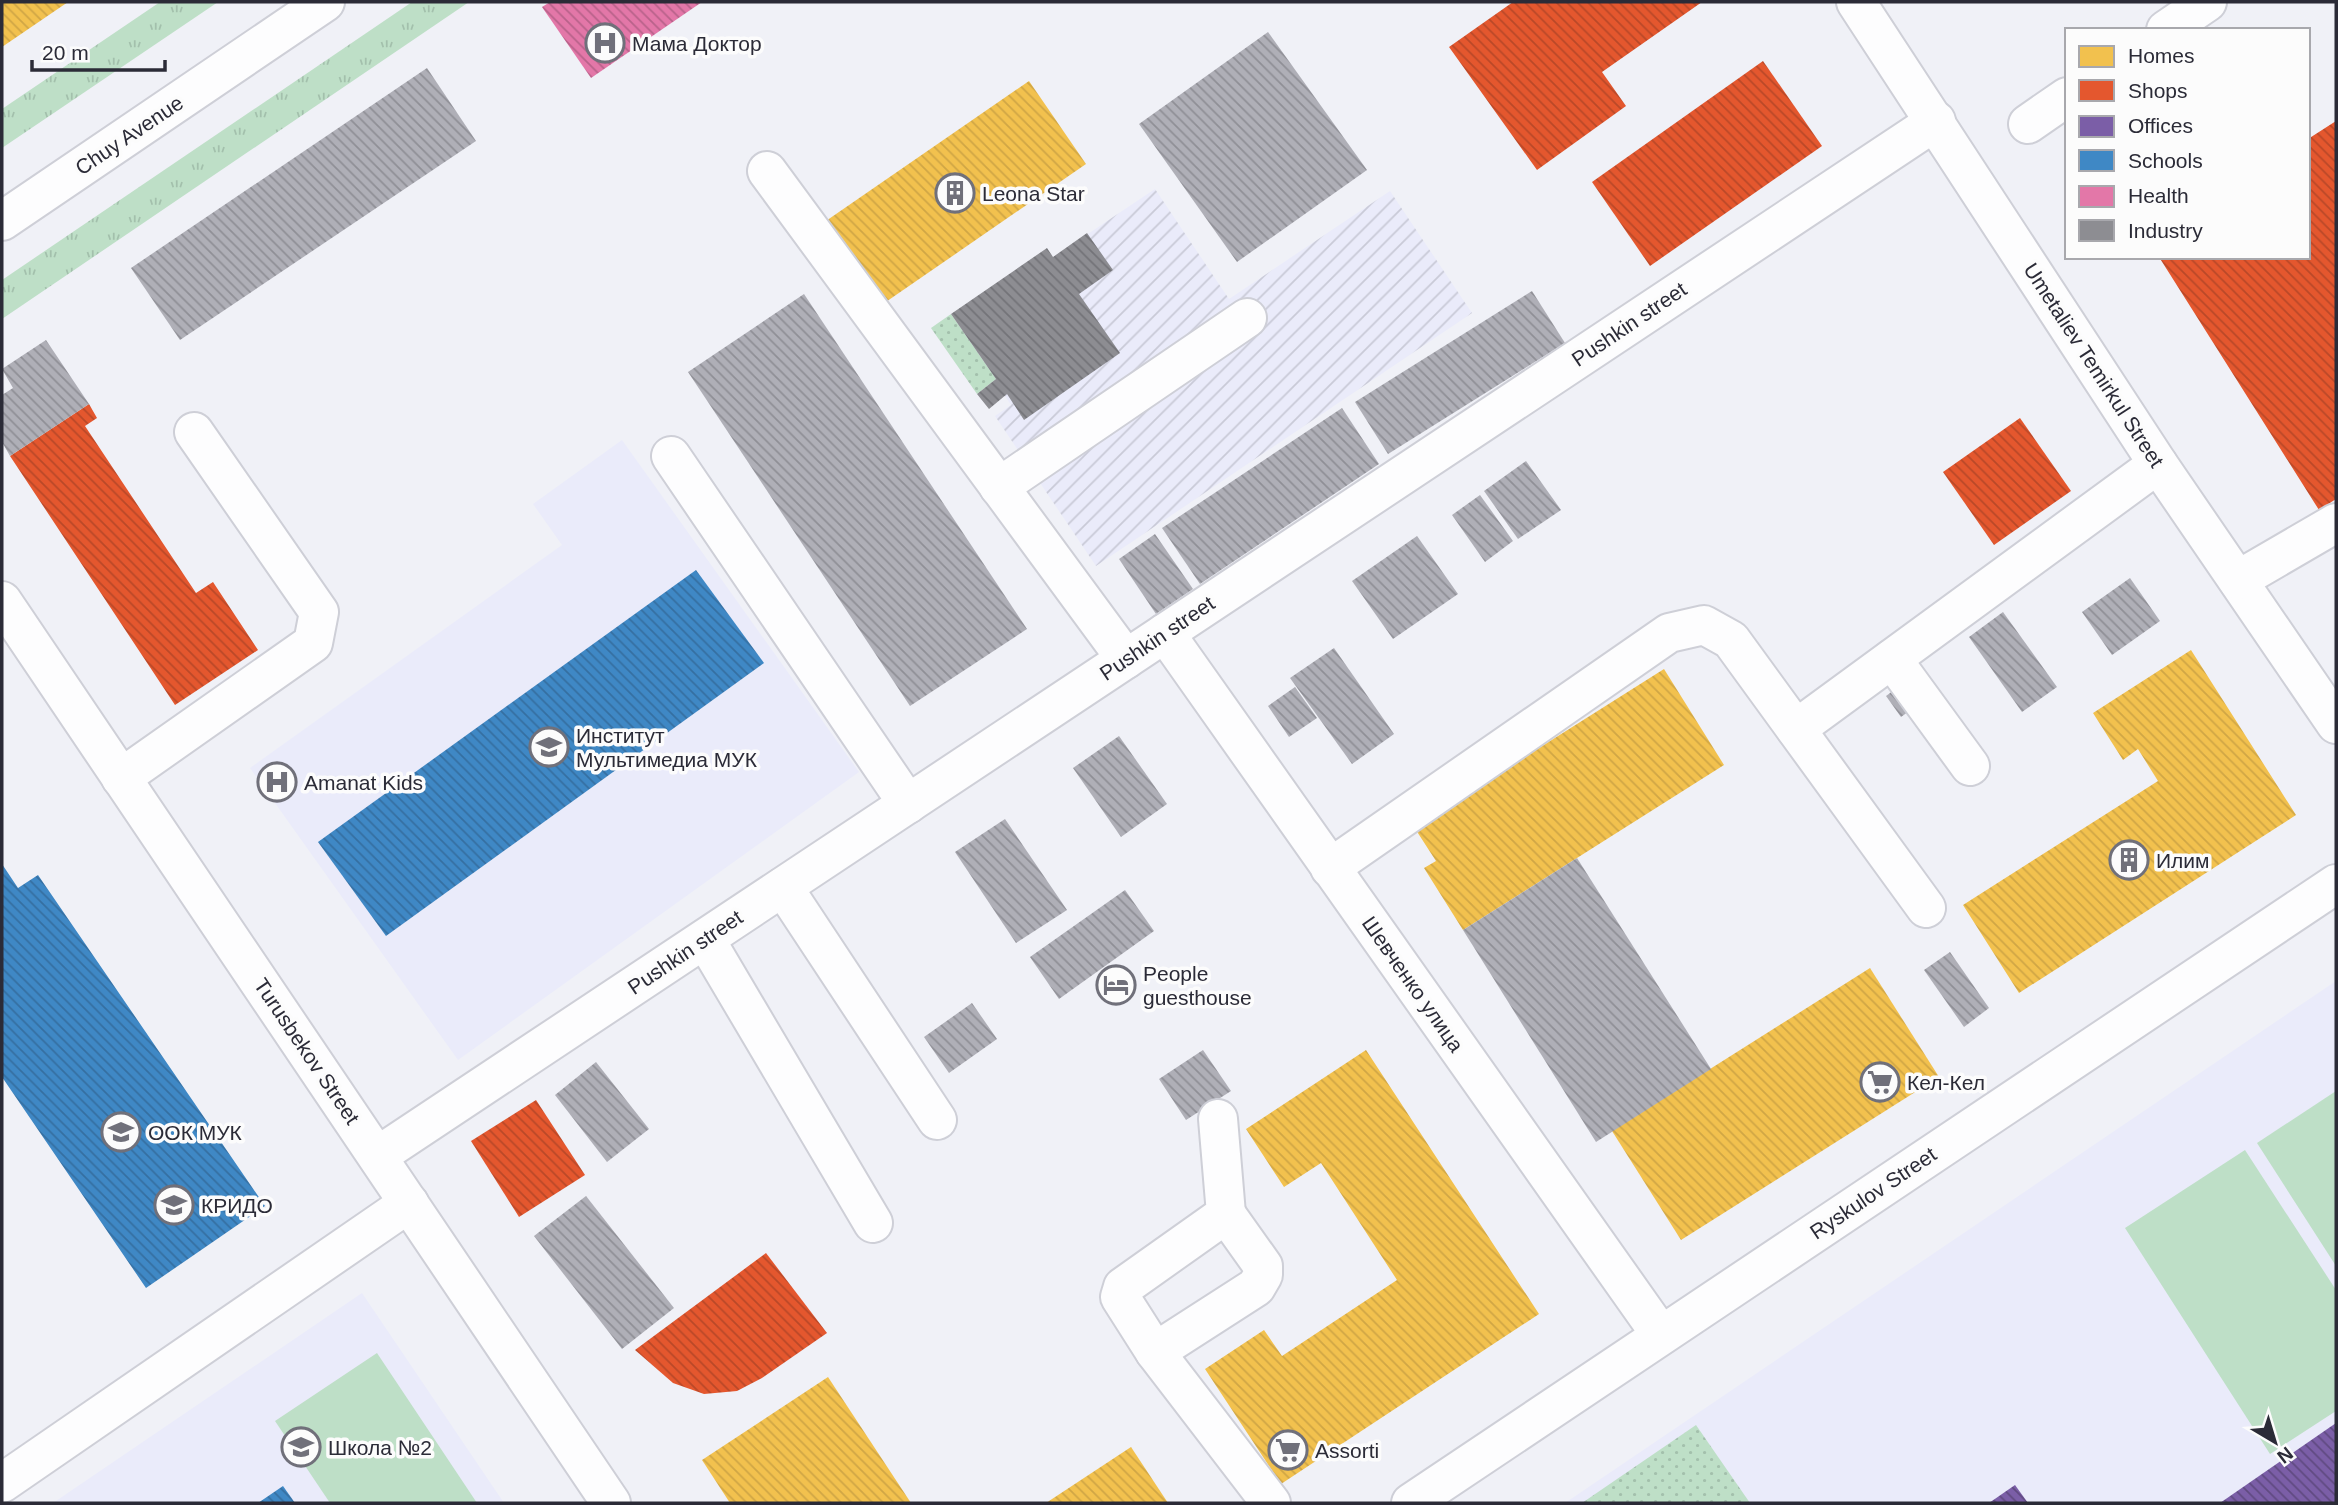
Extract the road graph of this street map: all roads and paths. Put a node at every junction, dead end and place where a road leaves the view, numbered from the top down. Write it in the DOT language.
graph roads {
  1 [pos="326,2"];
  2 [pos="1856,2"];
  3 [pos="2207,2"];
  4 [pos="2169,28"];
  5 [pos="2065,98"];
  6 [pos="1936,121"];
  7 [pos="2028,124"];
  8 [pos="766,171"];
  9 [pos="2,221"];
  10 [pos="1247,318"];
  11 [pos="194,432"];
  12 [pos="671,456"];
  13 [pos="2158,464"];
  14 [pos="999,487"];
  15 [pos="2336,523"];
  16 [pos="2238,580"];
  17 [pos="2,601"];
  18 [pos="1166,633"];
  19 [pos="1126,659"];
  20 [pos="1892,659"];
  21 [pos="2336,724"];
  22 [pos="1796,729"];
  23 [pos="1970,766"];
  24 [pos="121,778"];
  25 [pos="908,804"];
  26 [pos="1331,868"];
  27 [pos="2336,884"];
  28 [pos="783,887"];
  29 [pos="1926,908"];
  30 [pos="705,939"];
  31 [pos="1218,1119"];
  32 [pos="937,1120"];
  33 [pos="379,1156"];
  34 [pos="409,1203"];
  35 [pos="1226,1214"];
  36 [pos="873,1223"];
  37 [pos="1661,1335"];
  38 [pos="1155,1352"];
  39 [pos="2,1483"];
  40 [pos="611,1503"];
  41 [pos="1271,1503"];
  42 [pos="1410,1503"];
  1 -- 9 [label="street, Chuy Avenue"];
  2 -- 6 [label="street, Umetaliev Temirkul Street"];
  3 -- 4 [label="street"];
  5 -- 7 [label="street"];
  6 -- 13 [label="street, Umetaliev Temirkul Street"];
  6 -- 18 [label="street, Pushkin street"];
  8 -- 14 [label="street"];
  10 -- 14 [label="street"];
  11 -- 24 [label="street"];
  12 -- 25 [label="street"];
  13 -- 16 [label="street, Umetaliev Temirkul Street"];
  13 -- 20 [label="street"];
  14 -- 19 [label="street"];
  15 -- 16 [label="street"];
  16 -- 21 [label="street, Umetaliev Temirkul Street"];
  17 -- 24 [label="street, Turusbekov Street"];
  18 -- 19 [label="street, Pushkin street"];
  18 -- 26 [label="street, Шевченко улица"];
  19 -- 25 [label="street, Pushkin street"];
  20 -- 22 [label="street"];
  20 -- 23 [label="street"];
  22 -- 26 [label="street"];
  22 -- 29 [label="street"];
  24 -- 33 [label="street, Turusbekov Street"];
  25 -- 28 [label="street, Pushkin street"];
  26 -- 37 [label="street, Шевченко улица"];
  27 -- 37 [label="street, Ryskulov Street"];
  28 -- 30 [label="street, Pushkin street"];
  28 -- 32 [label="street"];
  30 -- 33 [label="street, Pushkin street"];
  30 -- 36 [label="street"];
  31 -- 35 [label="street"];
  33 -- 34 [label="street, Turusbekov Street"];
  34 -- 39 [label="street"];
  34 -- 40 [label="street, Turusbekov Street"];
  35 -- 38 [label="street"];
  35 -- 38 [label="street"];
  37 -- 42 [label="street, Ryskulov Street"];
  38 -- 41 [label="street"];
}
